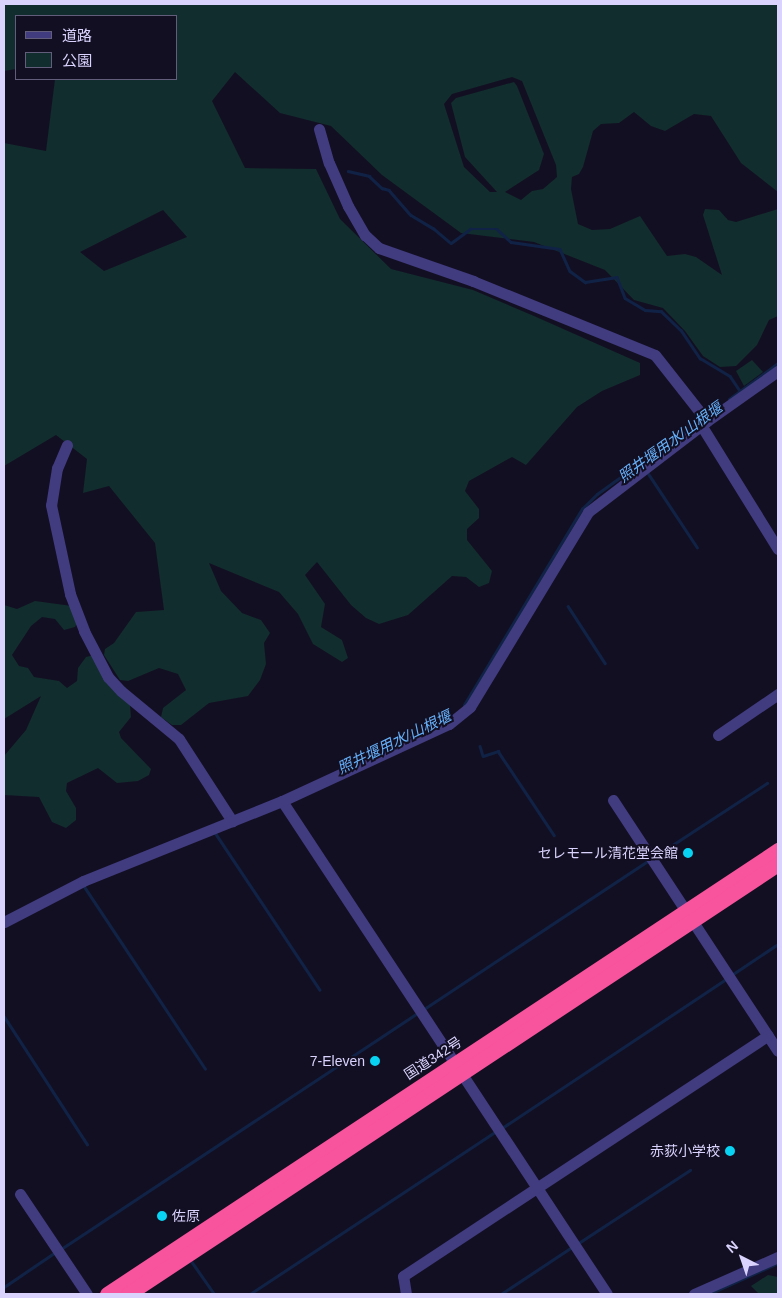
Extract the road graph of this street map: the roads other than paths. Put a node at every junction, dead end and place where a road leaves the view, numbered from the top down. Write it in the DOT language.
graph roads {
  1 [pos="319,129"];
  2 [pos="778,371"];
  3 [pos="704,423"];
  4 [pos="67,445"];
  5 [pos="778,549"];
  6 [pos="778,694"];
  7 [pos="718,735"];
  8 [pos="613,800"];
  9 [pos="282,801"];
  10 [pos="232,822"];
  11 [pos="778,850"];
  12 [pos="778,864"];
  13 [pos="689,916"];
  14 [pos="4,922"];
  15 [pos="768,1034"];
  16 [pos="778,1050"];
  17 [pos="459,1068"];
  18 [pos="538,1186"];
  19 [pos="20,1194"];
  20 [pos="778,1257"];
  21 [pos="87,1294"];
  22 [pos="107,1294"];
  23 [pos="128,1294"];
  24 [pos="406,1294"];
  25 [pos="607,1294"];
  26 [pos="694,1294"];
  1 -- 3 [label="street"];
  2 -- 3 [label="street"];
  3 -- 5 [label="street"];
  3 -- 9 [label="street"];
  4 -- 10 [label="street"];
  6 -- 7 [label="street"];
  8 -- 13 [label="street"];
  9 -- 10 [label="street"];
  9 -- 17 [label="street"];
  10 -- 14 [label="street"];
  11 -- 13 [label="highway, 国道342号"];
  12 -- 13 [label="highway, 国道342号"];
  13 -- 15 [label="street"];
  13 -- 17 [label="highway, 国道342号"];
  15 -- 16 [label="street"];
  15 -- 18 [label="street"];
  17 -- 18 [label="street"];
  17 -- 22 [label="highway, 国道342号"];
  17 -- 23 [label="highway, 国道342号"];
  18 -- 24 [label="street"];
  18 -- 25 [label="street"];
  19 -- 21 [label="street"];
  20 -- 26 [label="street"];
}
